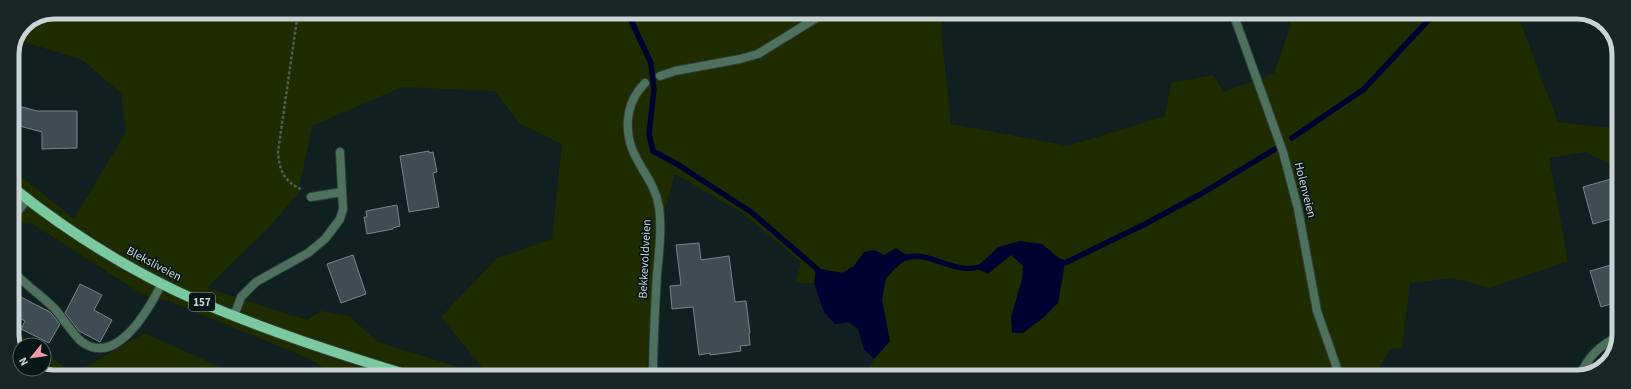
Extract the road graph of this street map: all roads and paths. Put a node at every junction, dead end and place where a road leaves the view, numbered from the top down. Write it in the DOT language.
graph roads {
  1 [pos="297,19"];
  2 [pos="815,19"];
  3 [pos="1235,19"];
  4 [pos="660,76"];
  5 [pos="645,83"];
  6 [pos="340,152"];
  7 [pos="19,192"];
  8 [pos="342,192"];
  9 [pos="311,197"];
  10 [pos="28,199"];
  11 [pos="19,210"];
  12 [pos="19,278"];
  13 [pos="162,283"];
  14 [pos="234,316"];
  15 [pos="1611,341"];
  16 [pos="392,370"];
  17 [pos="653,370"];
  18 [pos="1338,370"];
  19 [pos="1582,370"];
  1 -- 9 [label="path"];
  2 -- 4 [label="street"];
  3 -- 18 [label="street, Holenveien"];
  5 -- 17 [label="street, Bekkevoldveien"];
  6 -- 8 [label="street"];
  7 -- 10 [label="main road, Bleksliveien / 157"];
  8 -- 9 [label="street"];
  8 -- 14 [label="street"];
  10 -- 11 [label="street"];
  10 -- 13 [label="main road, Bleksliveien / 157"];
  12 -- 13 [label="street"];
  13 -- 14 [label="main road, Bleksliveien / 157"];
  14 -- 16 [label="main road, Bleksliveien / 157"];
  15 -- 19 [label="street"];
}
